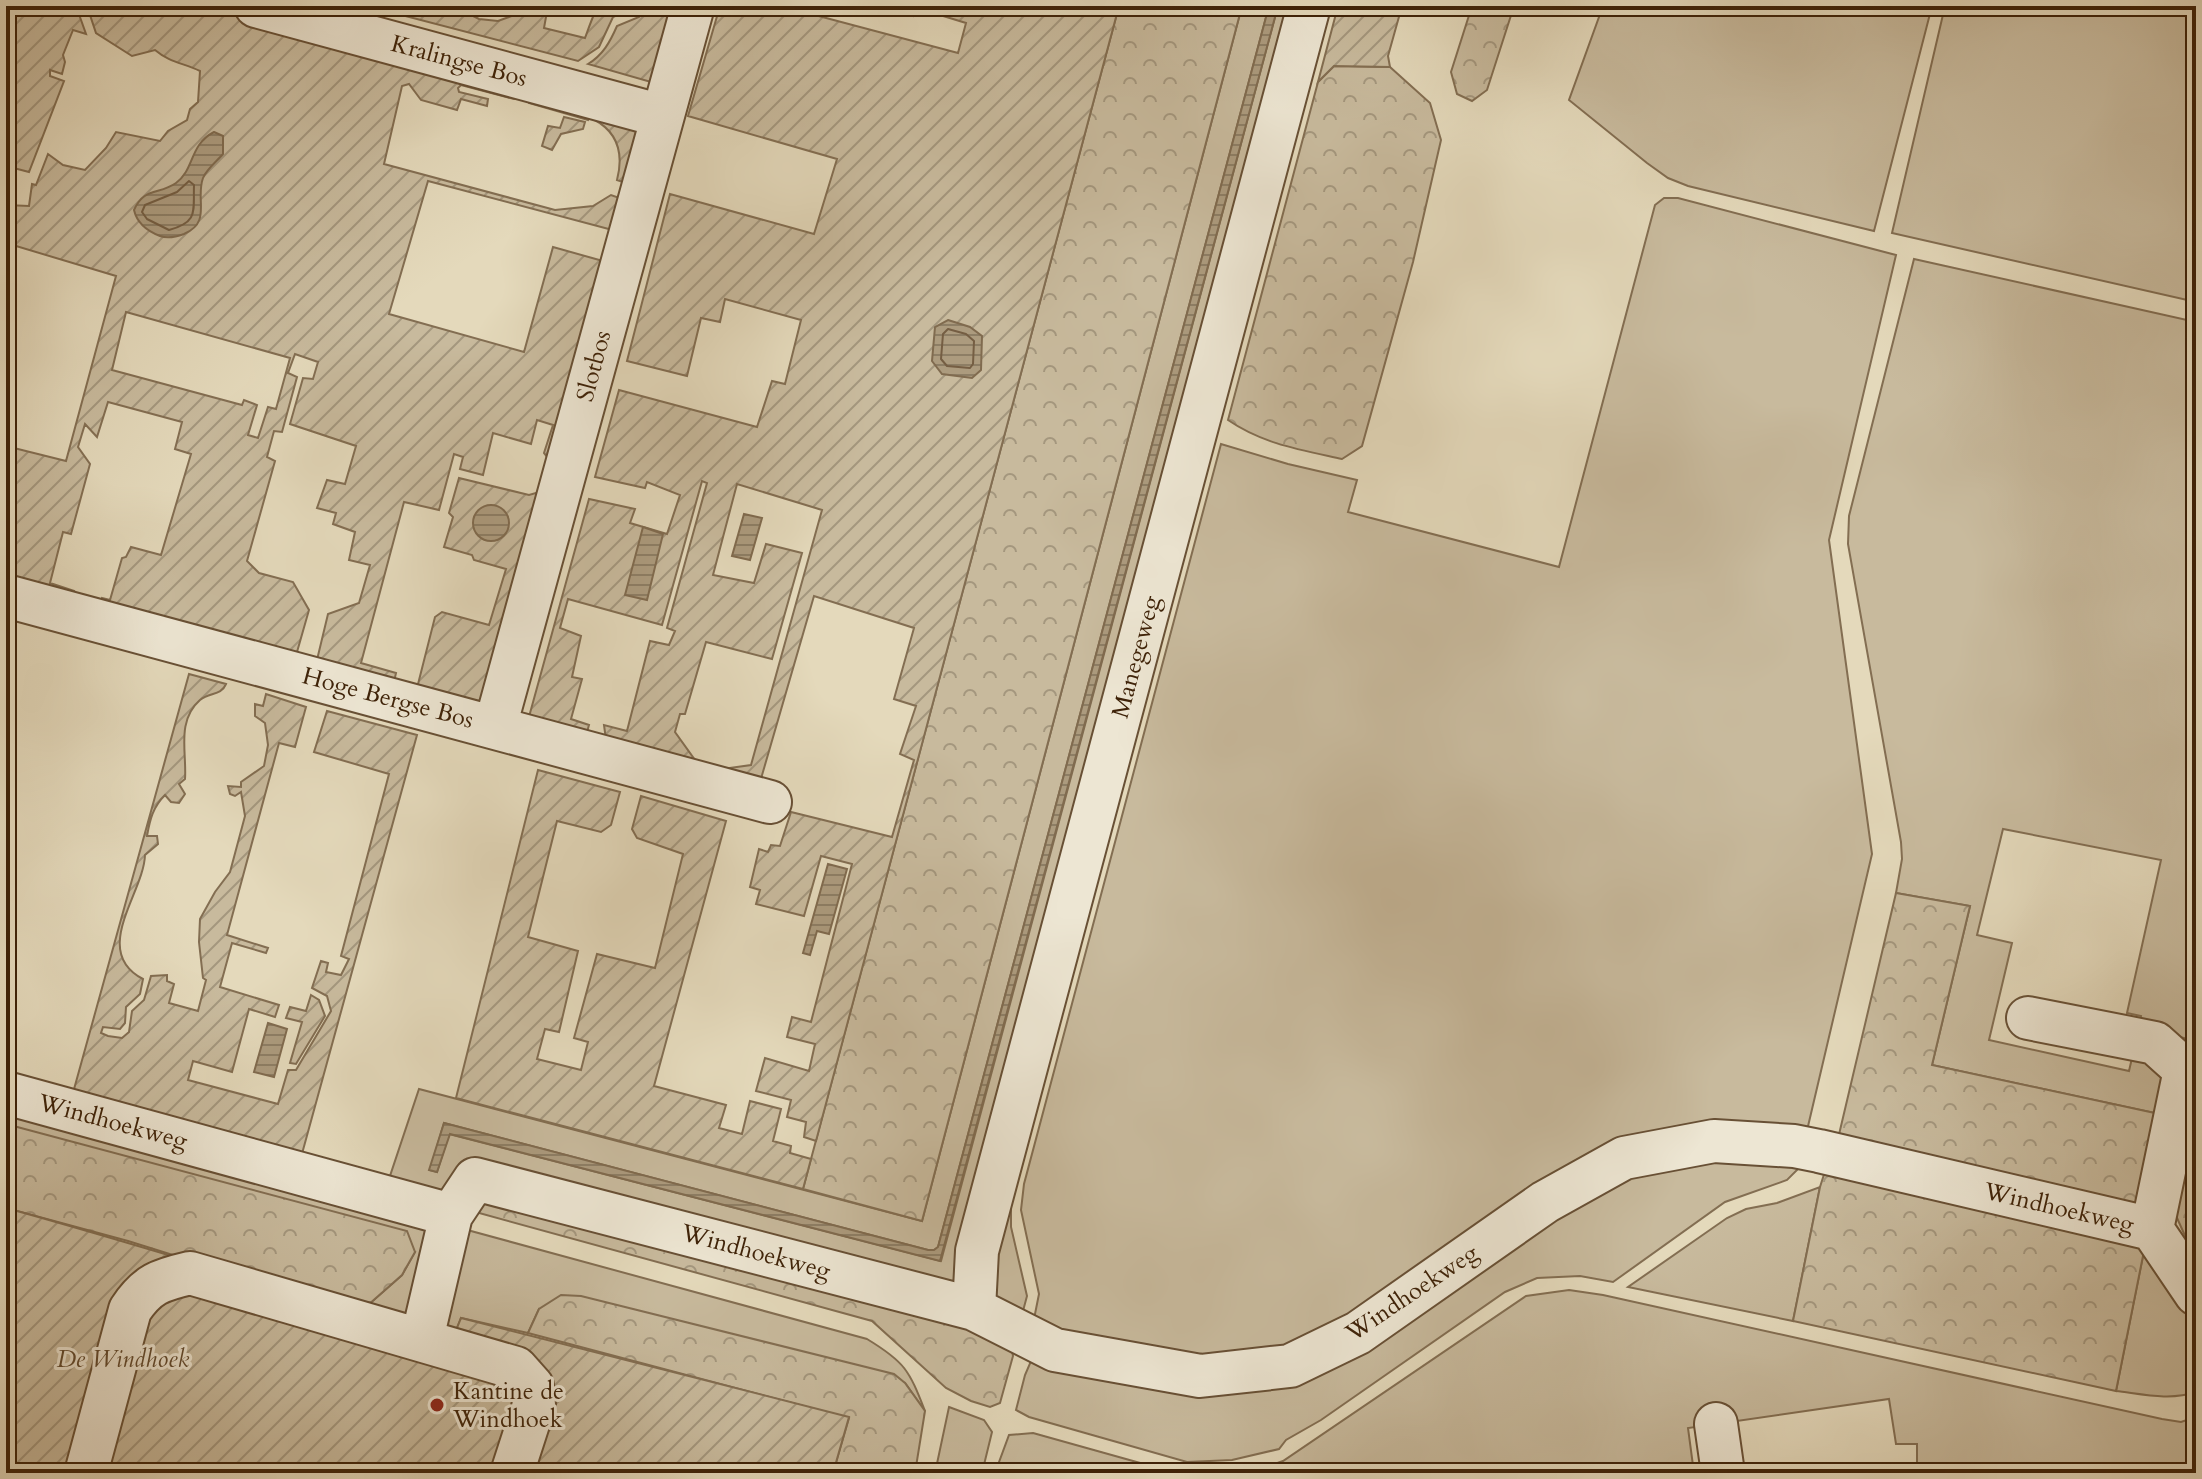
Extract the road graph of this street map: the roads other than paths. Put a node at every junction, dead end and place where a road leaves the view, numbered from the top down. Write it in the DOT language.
graph roads {
  1 [pos="256,6"];
  2 [pos="693,6"];
  3 [pos="1309,6"];
  4 [pos="662,116"];
  5 [pos="6,596"];
  6 [pos="495,727"];
  7 [pos="770,802"];
  8 [pos="2028,1018"];
  9 [pos="2191,1066"];
  10 [pos="6,1093"];
  11 [pos="451,1215"];
  12 [pos="2152,1229"];
  13 [pos="2196,1294"];
  14 [pos="974,1309"];
  15 [pos="422,1339"];
  16 [pos="1716,1424"];
  17 [pos="86,1473"];
  18 [pos="512,1473"];
  19 [pos="1723,1473"];
  1 -- 4 [label="street, Kralingse Bos"];
  2 -- 4 [label="street, Slotbos"];
  3 -- 14 [label="street, Manegeweg"];
  4 -- 6 [label="street, Slotbos"];
  5 -- 6 [label="street, Hoge Bergse Bos"];
  6 -- 7 [label="street, Hoge Bergse Bos"];
  8 -- 9 [label="street"];
  9 -- 12 [label="street"];
  10 -- 11 [label="street, Windhoekweg"];
  11 -- 14 [label="street, Windhoekweg"];
  11 -- 15 [label="street, Windhoekweg"];
  12 -- 13 [label="street"];
  12 -- 14 [label="street, Windhoekweg"];
  15 -- 17 [label="street"];
  15 -- 18 [label="street"];
  16 -- 19 [label="street"];
}
